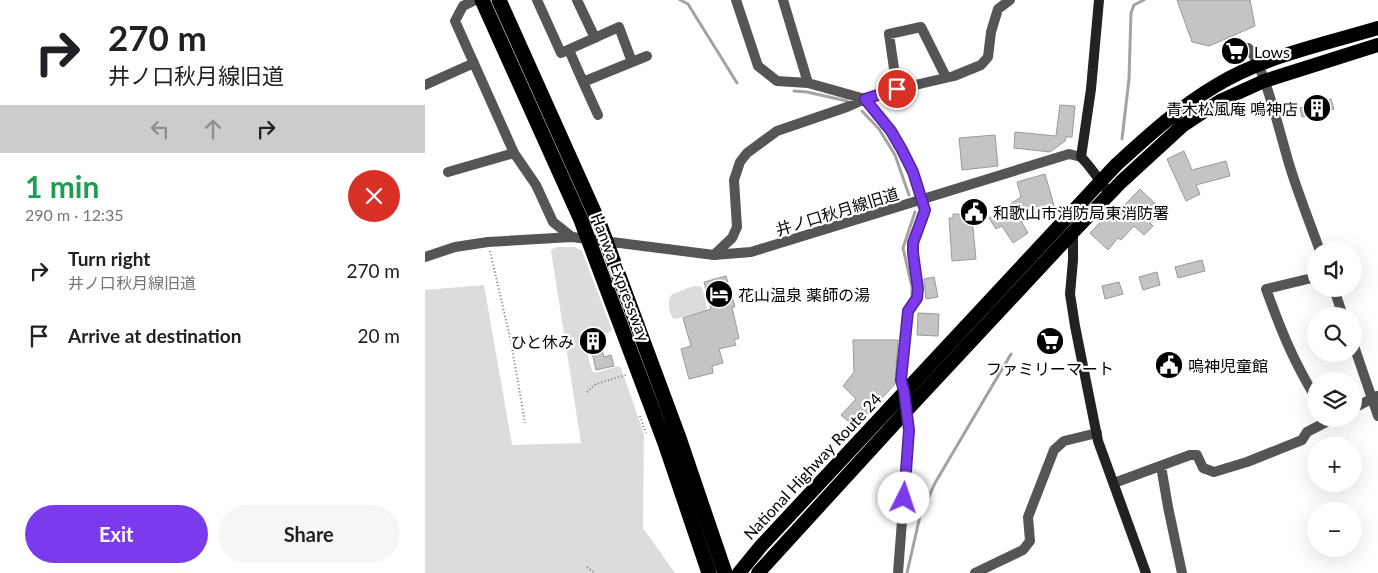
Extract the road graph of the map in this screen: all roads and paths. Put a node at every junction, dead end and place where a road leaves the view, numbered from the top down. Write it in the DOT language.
graph roads {
  1 [pos="499,0"];
  2 [pos="537,0"];
  3 [pos="577,0"];
  4 [pos="735,0"];
  5 [pos="783,0"];
  6 [pos="1010,0"];
  7 [pos="1099,0"];
  8 [pos="480,1"];
  9 [pos="1378,28"];
  10 [pos="595,38"];
  11 [pos="1378,45"];
  12 [pos="1248,48"];
  13 [pos="569,50"];
  14 [pos="647,56"];
  15 [pos="632,62"];
  16 [pos="474,63"];
  17 [pos="1258,65"];
  18 [pos="946,77"];
  19 [pos="1264,81"];
  20 [pos="583,82"];
  21 [pos="808,83"];
  22 [pos="425,85"];
  23 [pos="897,89"];
  24 [pos="865,99"];
  25 [pos="598,116"];
  26 [pos="514,153"];
  27 [pos="1081,157"];
  28 [pos="449,172"];
  29 [pos="1100,182"];
  30 [pos="1110,194"];
  31 [pos="922,200"];
  32 [pos="1063,221"];
  33 [pos="1073,232"];
  34 [pos="573,238"];
  35 [pos="488,242"];
  36 [pos="1317,242"];
  37 [pos="714,255"];
  38 [pos="425,257"];
  39 [pos="1307,279"];
  40 [pos="1361,362"];
  41 [pos="626,375"];
  42 [pos="1307,384"];
  43 [pos="904,391"];
  44 [pos="587,392"];
  45 [pos="1375,397"];
  46 [pos="1362,404"];
  47 [pos="907,410"];
  48 [pos="1378,416"];
  49 [pos="525,423"];
  50 [pos="1316,427"];
  51 [pos="1097,433"];
  52 [pos="1161,466"];
  53 [pos="1115,483"];
  54 [pos="761,546"];
  55 [pos="587,567"];
  56 [pos="723,567"];
  57 [pos="764,570"];
  58 [pos="595,573"];
  59 [pos="709,573"];
  60 [pos="739,573"];
  61 [pos="898,573"];
  62 [pos="975,573"];
  63 [pos="1146,573"];
  64 [pos="1181,573"];
  1 -- 56 [label="highway, Hanwa Expressway"];
  2 -- 13 [label="street"];
  3 -- 10 [label="street"];
  4 -- 21 [label="street"];
  5 -- 21 [label="street"];
  6 -- 18 [label="street"];
  7 -- 27 [label="main road"];
  8 -- 16 [label="street"];
  8 -- 59 [label="highway, Hanwa Expressway"];
  9 -- 17 [label="highway, National Highway Route 24"];
  10 -- 13 [label="street"];
  10 -- 15 [label="street"];
  11 -- 19 [label="highway, National Highway Route 24"];
  12 -- 17 [label="street"];
  13 -- 20 [label="street"];
  14 -- 15 [label="street"];
  15 -- 20 [label="street"];
  16 -- 22 [label="street"];
  16 -- 26 [label="street"];
  17 -- 19 [label="street"];
  17 -- 29 [label="highway, National Highway Route 24"];
  18 -- 23 [label="street"];
  18 -- 23 [label="street"];
  19 -- 30 [label="highway, National Highway Route 24"];
  19 -- 36 [label="street"];
  20 -- 25 [label="street"];
  21 -- 24 [label="street"];
  23 -- 24 [label="street"];
  24 -- 31 [label="street"];
  24 -- 37 [label="street"];
  26 -- 28 [label="street"];
  26 -- 34 [label="street"];
  27 -- 29 [label="main road"];
  27 -- 31 [label="street, 井ノ口秋月線旧道"];
  29 -- 30 [label="main road"];
  29 -- 32 [label="highway, National Highway Route 24"];
  30 -- 33 [label="highway, National Highway Route 24"];
  31 -- 37 [label="street, 井ノ口秋月線旧道"];
  31 -- 43 [label="street"];
  32 -- 33 [label="main road"];
  32 -- 43 [label="highway, National Highway Route 24"];
  33 -- 47 [label="highway, National Highway Route 24"];
  33 -- 51 [label="main road"];
  34 -- 35 [label="street, 井ノ口秋月線旧道"];
  34 -- 37 [label="street, 井ノ口秋月線旧道"];
  35 -- 38 [label="street, 井ノ口秋月線旧道"];
  35 -- 49 [label="path"];
  39 -- 42 [label="street"];
  40 -- 45 [label="street"];
  41 -- 44 [label="path"];
  43 -- 47 [label="street"];
  43 -- 54 [label="highway, National Highway Route 24"];
  45 -- 46 [label="street"];
  45 -- 48 [label="street"];
  47 -- 57 [label="highway, National Highway Route 24"];
  47 -- 61 [label="street"];
  50 -- 52 [label="street"];
  51 -- 53 [label="main road"];
  51 -- 62 [label="street"];
  52 -- 53 [label="street"];
  52 -- 64 [label="street"];
  53 -- 63 [label="main road"];
  54 -- 57 [label="street"];
  54 -- 60 [label="highway, National Highway Route 24"];
  55 -- 58 [label="path"];
}
